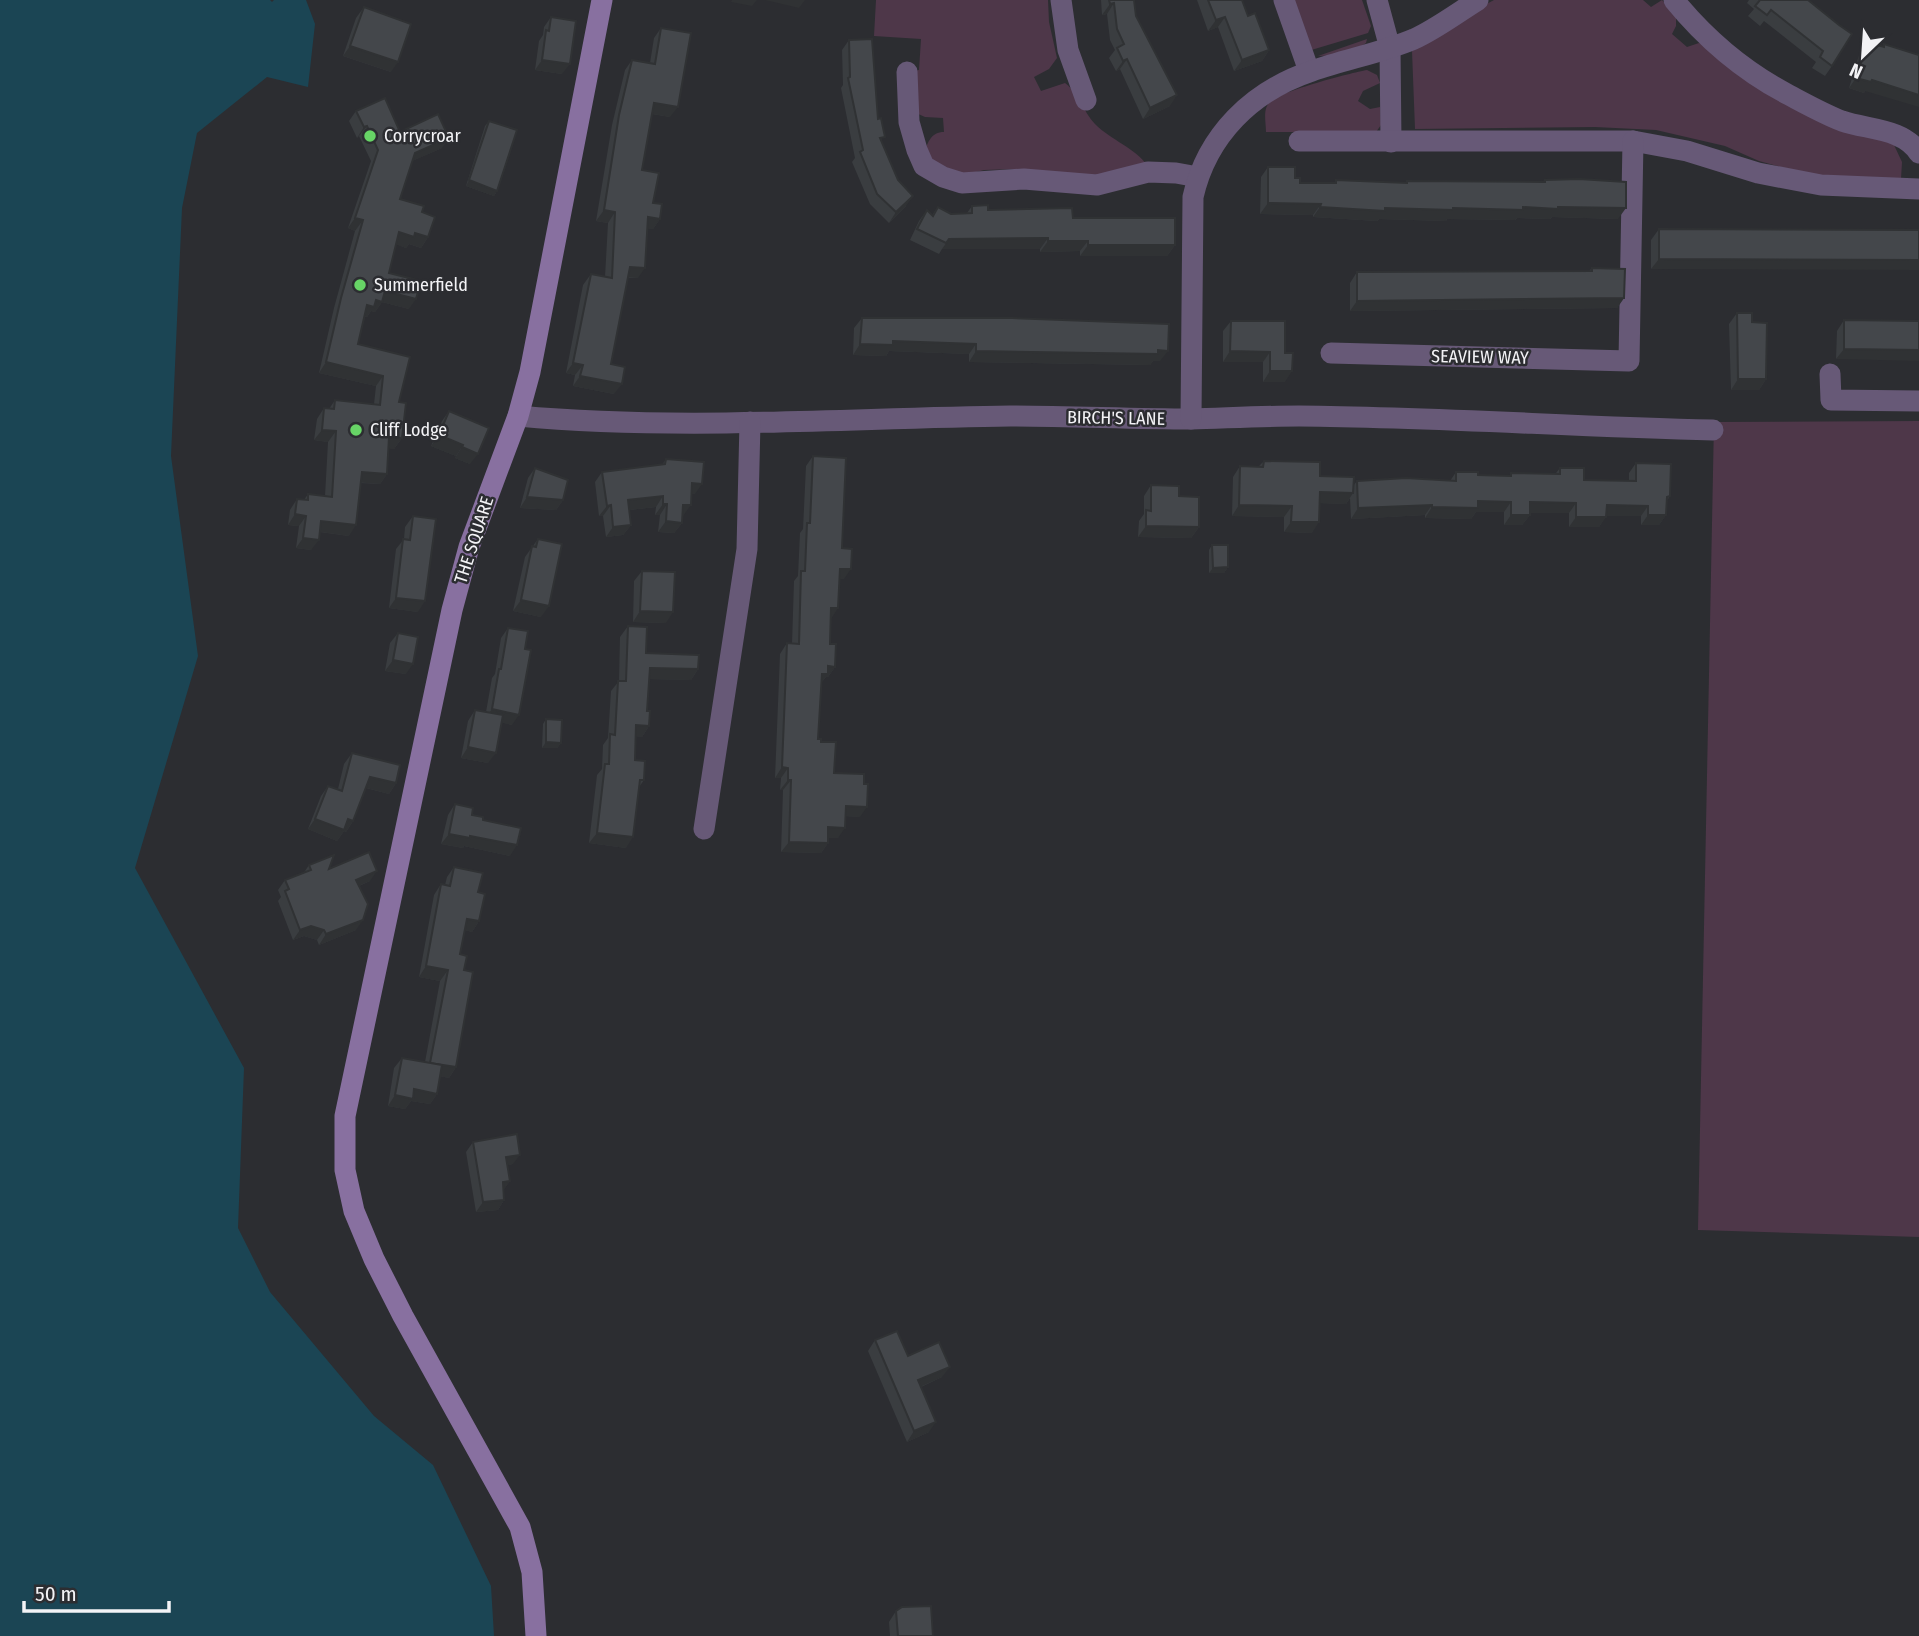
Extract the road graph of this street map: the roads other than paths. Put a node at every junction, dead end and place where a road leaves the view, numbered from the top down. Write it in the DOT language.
graph roads {
  1 [pos="602,0"];
  2 [pos="1061,0"];
  3 [pos="1284,0"];
  4 [pos="1377,0"];
  5 [pos="1478,0"];
  6 [pos="1674,0"];
  7 [pos="1390,48"];
  8 [pos="1309,71"];
  9 [pos="908,72"];
  10 [pos="1086,100"];
  11 [pos="1299,141"];
  12 [pos="1633,141"];
  13 [pos="1391,142"];
  14 [pos="1919,153"];
  15 [pos="1198,177"];
  16 [pos="1919,188"];
  17 [pos="1331,353"];
  18 [pos="1830,374"];
  19 [pos="1919,401"];
  20 [pos="518,416"];
  21 [pos="1191,419"];
  22 [pos="750,422"];
  23 [pos="1713,430"];
  24 [pos="704,829"];
  25 [pos="536,1636"];
  1 -- 20 [label="main road, THE SQUARE"];
  2 -- 10 [label="street"];
  3 -- 8 [label="street"];
  4 -- 7 [label="street"];
  5 -- 7 [label="street"];
  6 -- 14 [label="street"];
  7 -- 8 [label="street"];
  7 -- 13 [label="street"];
  8 -- 15 [label="street"];
  9 -- 15 [label="street"];
  11 -- 13 [label="street"];
  12 -- 13 [label="street"];
  12 -- 16 [label="street"];
  12 -- 17 [label="street, SEAVIEW WAY"];
  15 -- 21 [label="street"];
  18 -- 19 [label="street"];
  20 -- 22 [label="street, BIRCH'S LANE"];
  20 -- 25 [label="main road, THE SQUARE"];
  21 -- 22 [label="street, BIRCH'S LANE"];
  21 -- 23 [label="street, BIRCH'S LANE"];
  22 -- 24 [label="street"];
}
